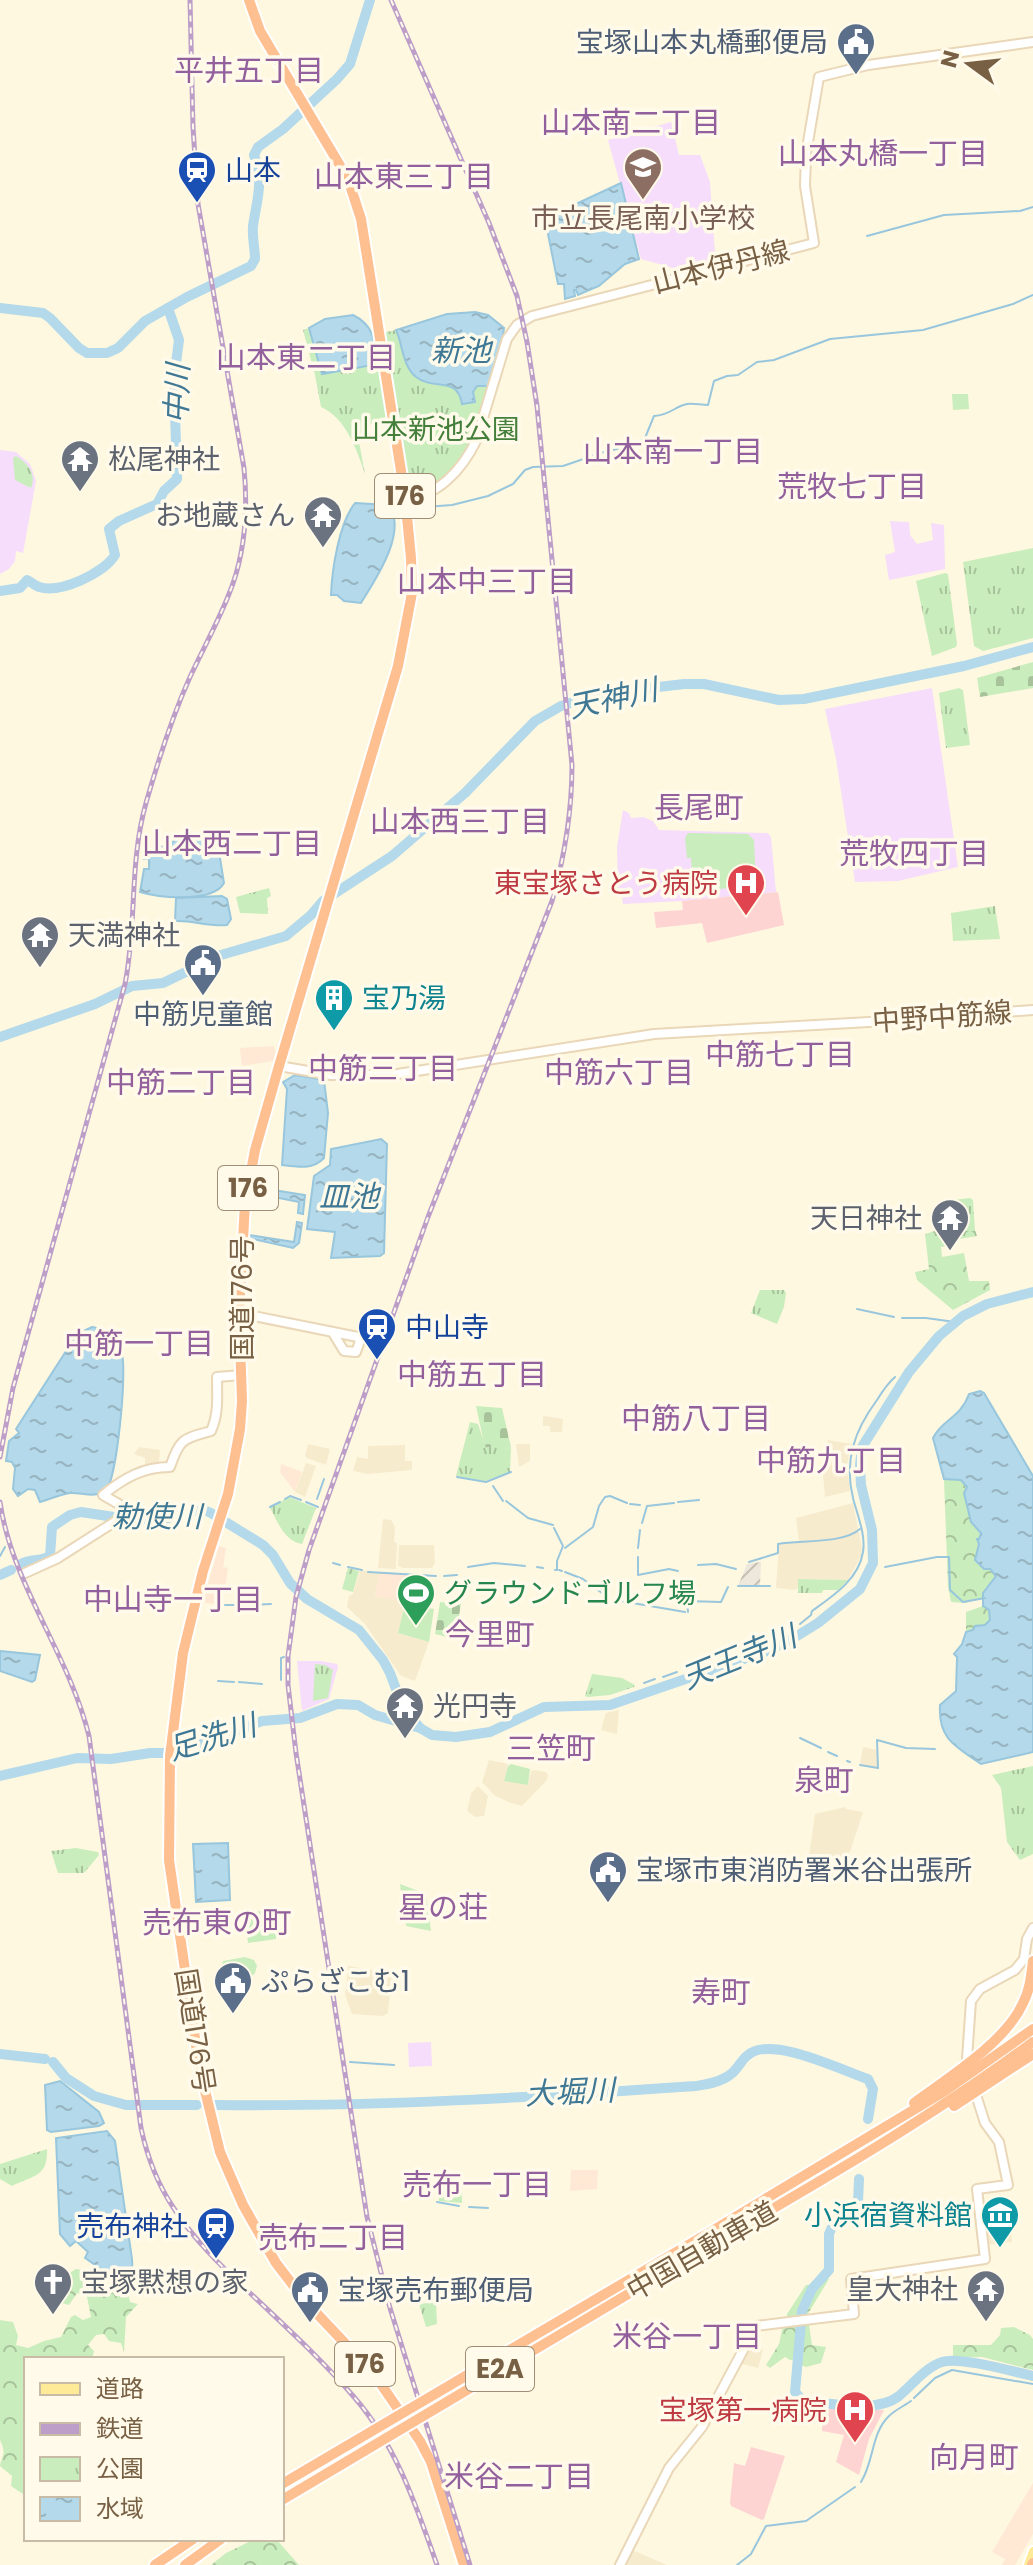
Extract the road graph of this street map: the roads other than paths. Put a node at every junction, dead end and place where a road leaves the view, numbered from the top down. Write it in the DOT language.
graph roads {
  1 [pos="249,0"];
  2 [pos="1033,42"];
  3 [pos="405,496"];
  4 [pos="1033,1010"];
  5 [pos="279,1066"];
  6 [pos="239,1313"];
  7 [pos="333,1333"];
  8 [pos="242,1375"];
  9 [pos="25,1573"];
  10 [pos="1033,1928"];
  11 [pos="1033,1961"];
  12 [pos="1033,2029"];
  13 [pos="1033,2042"];
  14 [pos="1033,2054"];
  15 [pos="967,2059"];
  16 [pos="977,2098"];
  17 [pos="855,2147"];
  18 [pos="836,2172"];
  19 [pos="715,2236"];
  20 [pos="284,2483"];
  21 [pos="284,2499"];
  22 [pos="190,2541"];
  23 [pos="218,2541"];
  24 [pos="1033,2551"];
  25 [pos="1031,2564"];
  26 [pos="155,2565"];
  27 [pos="185,2565"];
  28 [pos="464,2565"];
  29 [pos="620,2565"];
  1 -- 3 [label="highway, 国道176号 / 176"];
  2 -- 3 [label="main road, 山本伊丹線"];
  3 -- 5 [label="highway, 国道176号 / 176"];
  4 -- 5 [label="main road, 中野中筋線"];
  5 -- 6 [label="highway, 国道176号 / 176"];
  6 -- 7 [label="main road"];
  6 -- 8 [label="highway, 国道176号 / 176"];
  8 -- 9 [label="main road"];
  8 -- 28 [label="highway, 国道176号 / 176"];
  10 -- 15 [label="main road"];
  11 -- 17 [label="highway"];
  12 -- 17 [label="highway, 中国自動車道 / E2A"];
  13 -- 18 [label="highway, 中国自動車道 / E2A"];
  14 -- 18 [label="highway"];
  16 -- 29 [label="main road"];
  17 -- 19 [label="highway, 中国自動車道 / E2A"];
  18 -- 19 [label="highway, 中国自動車道 / E2A"];
  19 -- 20 [label="highway, 中国自動車道 / E2A, bridge"];
  19 -- 21 [label="highway, 中国自動車道 / E2A, bridge"];
  22 -- 26 [label="highway"];
  23 -- 27 [label="highway"];
  24 -- 25 [label="main road"];
}
